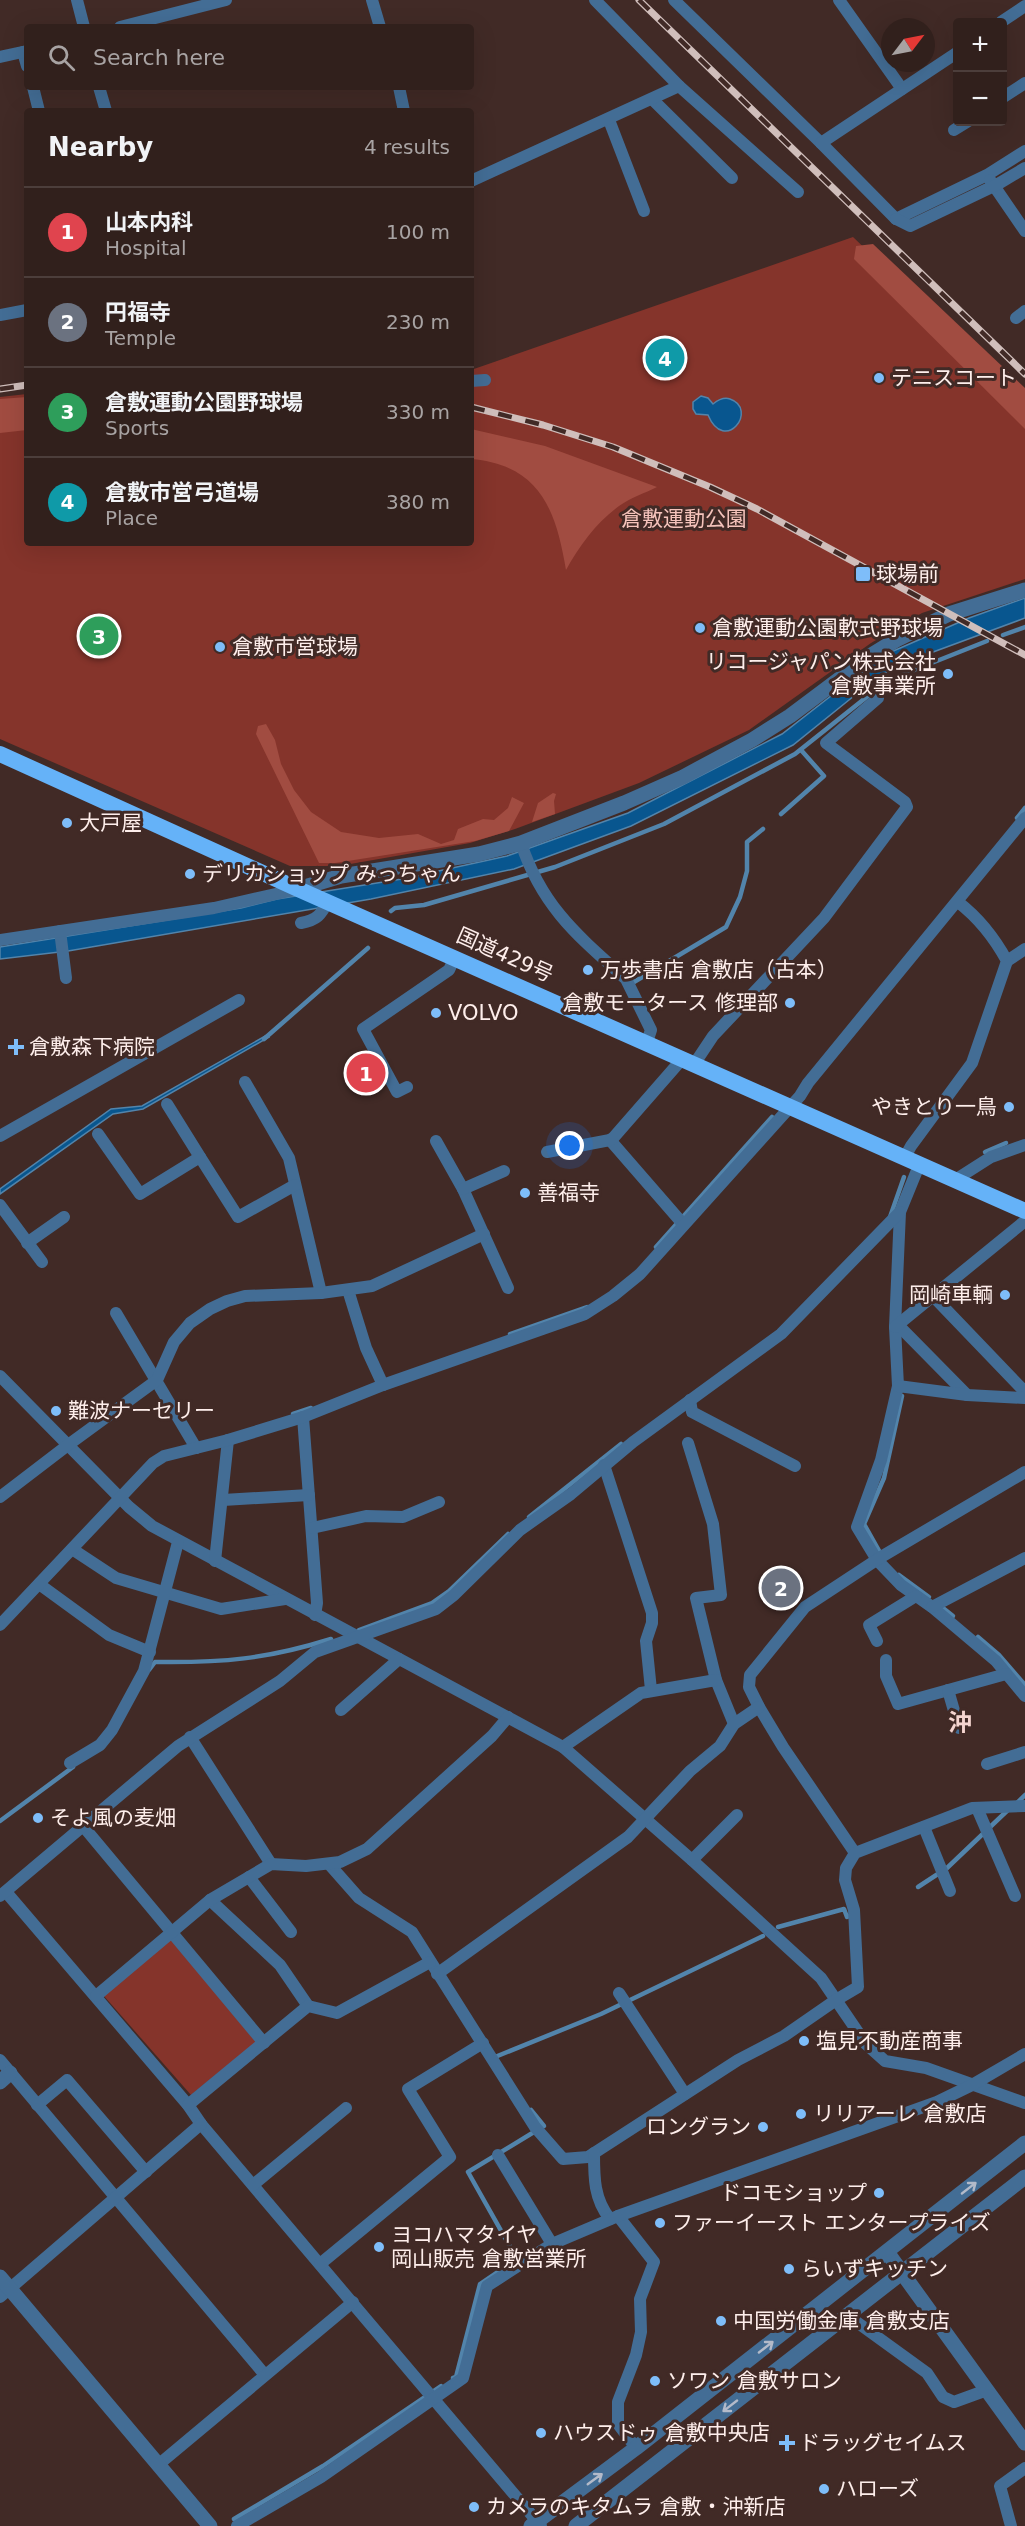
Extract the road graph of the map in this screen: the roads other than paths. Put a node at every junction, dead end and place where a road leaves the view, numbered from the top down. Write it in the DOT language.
graph roads {
  1 [pos="77,0"];
  2 [pos="226,0"];
  3 [pos="372,0"];
  4 [pos="595,0"];
  5 [pos="674,0"];
  6 [pos="839,0"];
  7 [pos="1025,6"];
  8 [pos="1007,18"];
  9 [pos="83,24"];
  10 [pos="132,24"];
  11 [pos="379,24"];
  12 [pos="24,51"];
  13 [pos="953,55"];
  14 [pos="0,57"];
  15 [pos="1025,83"];
  16 [pos="680,86"];
  17 [pos="902,89"];
  18 [pos="34,90"];
  19 [pos="100,90"];
  20 [pos="400,90"];
  21 [pos="1007,95"];
  22 [pos="652,99"];
  23 [pos="38,108"];
  24 [pos="105,108"];
  25 [pos="403,108"];
  26 [pos="609,120"];
  27 [pos="960,126"];
  28 [pos="954,130"];
  29 [pos="821,143"];
  30 [pos="1025,151"];
  31 [pos="1025,168"];
  32 [pos="732,178"];
  33 [pos="474,180"];
  34 [pos="990,181"];
  35 [pos="798,192"];
  36 [pos="644,211"];
  37 [pos="1025,231"];
  38 [pos="24,311"];
  39 [pos="0,315"];
  40 [pos="484,380"];
  41 [pos="474,381"];
  42 [pos="1025,590"];
  43 [pos="857,669"];
  44 [pos="0,753"];
  45 [pos="1025,818"];
  46 [pos="522,847"];
  47 [pos="298,889"];
  48 [pos="328,901"];
  49 [pos="958,902"];
  50 [pos="301,923"];
  51 [pos="60,934"];
  52 [pos="0,940"];
  53 [pos="1025,949"];
  54 [pos="455,957"];
  55 [pos="1007,962"];
  56 [pos="66,978"];
  57 [pos="239,999"];
  58 [pos="647,1042"];
  59 [pos="689,1060"];
  60 [pos="245,1082"];
  61 [pos="407,1087"];
  62 [pos="168,1104"];
  63 [pos="790,1107"];
  64 [pos="98,1134"];
  65 [pos="0,1136"];
  66 [pos="610,1140"];
  67 [pos="436,1141"];
  68 [pos="1025,1145"];
  69 [pos="548,1152"];
  70 [pos="200,1157"];
  71 [pos="912,1160"];
  72 [pos="504,1171"];
  73 [pos="955,1180"];
  74 [pos="295,1185"];
  75 [pos="463,1190"];
  76 [pos="0,1205"];
  77 [pos="1025,1211"];
  78 [pos="900,1212"];
  79 [pos="64,1217"];
  80 [pos="681,1221"];
  81 [pos="1025,1221"];
  82 [pos="484,1234"];
  83 [pos="27,1243"];
  84 [pos="42,1262"];
  85 [pos="508,1288"];
  86 [pos="348,1290"];
  87 [pos="321,1293"];
  88 [pos="933,1296"];
  89 [pos="116,1313"];
  90 [pos="897,1326"];
  91 [pos="0,1376"];
  92 [pos="157,1380"];
  93 [pos="382,1382"];
  94 [pos="898,1386"];
  95 [pos="1025,1392"];
  96 [pos="968,1395"];
  97 [pos="1025,1398"];
  98 [pos="690,1400"];
  99 [pos="303,1417"];
  100 [pos="228,1440"];
  101 [pos="688,1443"];
  102 [pos="194,1444"];
  103 [pos="68,1445"];
  104 [pos="604,1465"];
  105 [pos="795,1466"];
  106 [pos="1025,1472"];
  107 [pos="309,1495"];
  108 [pos="0,1497"];
  109 [pos="121,1497"];
  110 [pos="223,1500"];
  111 [pos="439,1502"];
  112 [pos="312,1528"];
  113 [pos="178,1542"];
  114 [pos="72,1549"];
  115 [pos="881,1557"];
  116 [pos="1025,1558"];
  117 [pos="215,1561"];
  118 [pos="39,1584"];
  119 [pos="166,1594"];
  120 [pos="916,1596"];
  121 [pos="285,1599"];
  122 [pos="936,1605"];
  123 [pos="315,1616"];
  124 [pos="0,1625"];
  125 [pos="356,1637"];
  126 [pos="876,1641"];
  127 [pos="150,1652"];
  128 [pos="399,1659"];
  129 [pos="886,1660"];
  130 [pos="1006,1674"];
  131 [pos="716,1680"];
  132 [pos="651,1690"];
  133 [pos="948,1690"];
  134 [pos="1025,1696"];
  135 [pos="759,1707"];
  136 [pos="341,1710"];
  137 [pos="508,1717"];
  138 [pos="734,1724"];
  139 [pos="959,1728"];
  140 [pos="190,1737"];
  141 [pos="563,1747"];
  142 [pos="1025,1752"];
  143 [pos="70,1763"];
  144 [pos="987,1764"];
  145 [pos="977,1808"];
  146 [pos="1019,1808"];
  147 [pos="737,1815"];
  148 [pos="645,1818"];
  149 [pos="83,1826"];
  150 [pos="924,1827"];
  151 [pos="855,1854"];
  152 [pos="692,1860"];
  153 [pos="329,1863"];
  154 [pos="271,1864"];
  155 [pos="249,1877"];
  156 [pos="950,1891"];
  157 [pos="3,1894"];
  158 [pos="1015,1896"];
  159 [pos="210,1900"];
  160 [pos="291,1932"];
  161 [pos="171,1933"];
  162 [pos="430,1962"];
  163 [pos="437,1974"];
  164 [pos="96,1996"];
  165 [pos="623,1999"];
  166 [pos="836,2000"];
  167 [pos="308,2006"];
  168 [pos="264,2043"];
  169 [pos="483,2043"];
  170 [pos="1025,2054"];
  171 [pos="0,2060"];
  172 [pos="5,2077"];
  173 [pos="972,2085"];
  174 [pos="685,2094"];
  175 [pos="1025,2103"];
  176 [pos="37,2105"];
  177 [pos="188,2105"];
  178 [pos="346,2108"];
  179 [pos="201,2124"];
  180 [pos="1025,2143"];
  181 [pos="594,2153"];
  182 [pos="498,2155"];
  183 [pos="146,2172"];
  184 [pos="1025,2177"];
  185 [pos="253,2185"];
  186 [pos="116,2199"];
  187 [pos="614,2217"];
  188 [pos="552,2244"];
  189 [pos="887,2252"];
  190 [pos="320,2264"];
  191 [pos="902,2273"];
  192 [pos="3,2287"];
  193 [pos="352,2302"];
  194 [pos="847,2315"];
  195 [pos="265,2375"];
  196 [pos="987,2390"];
  197 [pos="433,2396"];
  198 [pos="1025,2443"];
  199 [pos="636,2448"];
  200 [pos="159,2465"];
  201 [pos="1025,2468"];
  202 [pos="536,2524"];
  203 [pos="210,2526"];
  204 [pos="237,2526"];
  205 [pos="576,2526"];
  206 [pos="1011,2526"];
  1 -- 9 [label="street"];
  2 -- 10 [label="street"];
  3 -- 11 [label="street"];
  4 -- 16 [label="street"];
  5 -- 29 [label="street"];
  6 -- 17 [label="street"];
  7 -- 8 [label="street"];
  12 -- 14 [label="street"];
  13 -- 17 [label="street"];
  15 -- 21 [label="street"];
  16 -- 22 [label="street"];
  16 -- 35 [label="street"];
  17 -- 29 [label="street"];
  18 -- 23 [label="street"];
  19 -- 24 [label="street"];
  20 -- 25 [label="street"];
  22 -- 26 [label="street"];
  22 -- 32 [label="street"];
  26 -- 33 [label="street"];
  26 -- 36 [label="street"];
  27 -- 28 [label="street"];
  29 -- 34 [label="street"];
  30 -- 34 [label="street"];
  31 -- 34 [label="street"];
  34 -- 37 [label="street"];
  38 -- 39 [label="street"];
  40 -- 41 [label="street"];
  42 -- 43 [label="street"];
  43 -- 46 [label="street"];
  43 -- 59 [label="street"];
  44 -- 47 [label="highway, 国道429号"];
  45 -- 49 [label="street"];
  46 -- 47 [label="street"];
  46 -- 58 [label="street"];
  47 -- 48 [label="highway, 国道429号"];
  47 -- 51 [label="street"];
  48 -- 50 [label="street"];
  48 -- 54 [label="highway, 国道429号"];
  49 -- 55 [label="street"];
  49 -- 63 [label="street"];
  51 -- 52 [label="street"];
  51 -- 56 [label="street"];
  53 -- 55 [label="street"];
  54 -- 58 [label="highway, 国道429号"];
  54 -- 61 [label="street"];
  55 -- 71 [label="street"];
  57 -- 65 [label="street"];
  58 -- 59 [label="highway, 国道429号"];
  59 -- 63 [label="highway, 国道429号"];
  59 -- 66 [label="street"];
  60 -- 74 [label="street"];
  62 -- 70 [label="street"];
  63 -- 71 [label="highway, 国道429号"];
  63 -- 80 [label="street"];
  64 -- 70 [label="street"];
  66 -- 69 [label="street"];
  66 -- 80 [label="street"];
  67 -- 75 [label="street"];
  68 -- 73 [label="street"];
  70 -- 74 [label="street"];
  71 -- 73 [label="highway, 国道429号"];
  71 -- 78 [label="street"];
  72 -- 75 [label="street"];
  73 -- 77 [label="highway, 国道429号"];
  74 -- 87 [label="street"];
  75 -- 82 [label="street"];
  76 -- 83 [label="street"];
  78 -- 90 [label="street"];
  78 -- 98 [label="street"];
  79 -- 83 [label="street"];
  80 -- 93 [label="street"];
  81 -- 88 [label="street"];
  82 -- 85 [label="street"];
  82 -- 86 [label="street"];
  83 -- 84 [label="street"];
  86 -- 87 [label="street"];
  86 -- 93 [label="street"];
  87 -- 92 [label="street"];
  88 -- 90 [label="street"];
  88 -- 95 [label="street"];
  89 -- 92 [label="street"];
  90 -- 94 [label="street"];
  90 -- 96 [label="street"];
  91 -- 103 [label="street"];
  92 -- 102 [label="street"];
  92 -- 103 [label="street"];
  93 -- 99 [label="street"];
  94 -- 96 [label="street"];
  94 -- 115 [label="street"];
  96 -- 97 [label="street"];
  98 -- 104 [label="street"];
  98 -- 105 [label="street"];
  99 -- 100 [label="street"];
  99 -- 107 [label="street"];
  100 -- 102 [label="street"];
  100 -- 110 [label="street"];
  101 -- 131 [label="street"];
  102 -- 109 [label="street"];
  103 -- 108 [label="street"];
  103 -- 109 [label="street"];
  104 -- 125 [label="street"];
  104 -- 132 [label="street"];
  106 -- 115 [label="street"];
  107 -- 110 [label="street"];
  107 -- 112 [label="street"];
  109 -- 113 [label="street"];
  109 -- 114 [label="street"];
  110 -- 117 [label="street"];
  111 -- 112 [label="street"];
  112 -- 123 [label="street"];
  113 -- 117 [label="street"];
  113 -- 119 [label="street"];
  114 -- 118 [label="street"];
  114 -- 119 [label="street"];
  115 -- 120 [label="street"];
  115 -- 135 [label="street"];
  116 -- 122 [label="street"];
  117 -- 121 [label="street"];
  118 -- 124 [label="street"];
  118 -- 127 [label="street"];
  119 -- 121 [label="street"];
  119 -- 127 [label="street"];
  120 -- 122 [label="street"];
  120 -- 126 [label="street"];
  121 -- 123 [label="street"];
  122 -- 130 [label="street"];
  123 -- 125 [label="street"];
  125 -- 128 [label="street"];
  125 -- 140 [label="street"];
  127 -- 143 [label="street"];
  128 -- 136 [label="street"];
  128 -- 137 [label="street"];
  129 -- 133 [label="street"];
  130 -- 133 [label="street"];
  130 -- 134 [label="street"];
  131 -- 132 [label="street"];
  131 -- 138 [label="street"];
  132 -- 141 [label="street"];
  133 -- 139 [label="street"];
  135 -- 138 [label="street"];
  135 -- 151 [label="street"];
  137 -- 141 [label="street"];
  137 -- 153 [label="street"];
  138 -- 148 [label="street"];
  140 -- 149 [label="street"];
  140 -- 154 [label="street"];
  141 -- 148 [label="street"];
  142 -- 144 [label="street"];
  145 -- 146 [label="street"];
  145 -- 150 [label="street"];
  145 -- 158 [label="street"];
  147 -- 152 [label="street"];
  148 -- 152 [label="street"];
  148 -- 163 [label="street"];
  149 -- 157 [label="street"];
  149 -- 161 [label="street"];
  150 -- 151 [label="street"];
  150 -- 156 [label="street"];
  151 -- 166 [label="street"];
  152 -- 166 [label="street"];
  153 -- 154 [label="street"];
  153 -- 162 [label="street"];
  154 -- 155 [label="street"];
  155 -- 159 [label="street"];
  155 -- 160 [label="street"];
  157 -- 164 [label="street"];
  159 -- 161 [label="street"];
  159 -- 167 [label="street"];
  161 -- 164 [label="street"];
  161 -- 168 [label="street"];
  162 -- 163 [label="street"];
  162 -- 167 [label="street"];
  163 -- 169 [label="street"];
  164 -- 177 [label="street"];
  165 -- 174 [label="street"];
  166 -- 173 [label="street"];
  166 -- 174 [label="street"];
  167 -- 168 [label="street"];
  168 -- 177 [label="street"];
  169 -- 181 [label="street"];
  169 -- 190 [label="street"];
  170 -- 173 [label="street"];
  171 -- 172 [label="street"];
  172 -- 176 [label="street"];
  173 -- 175 [label="street"];
  173 -- 187 [label="street"];
  174 -- 181 [label="street"];
  176 -- 183 [label="street"];
  176 -- 186 [label="street"];
  177 -- 179 [label="street"];
  178 -- 185 [label="street"];
  179 -- 183 [label="street"];
  179 -- 185 [label="street"];
  189 -- 180 [label="street, one-way"];
  181 -- 187 [label="street"];
  182 -- 188 [label="street"];
  183 -- 186 [label="street"];
  184 -- 191 [label="street"];
  185 -- 190 [label="street"];
  186 -- 192 [label="street"];
  186 -- 195 [label="street"];
  187 -- 188 [label="street"];
  187 -- 199 [label="street"];
  188 -- 197 [label="street"];
  189 -- 191 [label="street"];
  199 -- 189 [label="street, one-way"];
  190 -- 193 [label="street"];
  191 -- 194 [label="street"];
  191 -- 196 [label="street"];
  192 -- 200 [label="street"];
  193 -- 195 [label="street"];
  193 -- 197 [label="street"];
  194 -- 196 [label="street"];
  194 -- 205 [label="street, one-way"];
  195 -- 200 [label="street"];
  196 -- 198 [label="street"];
  197 -- 202 [label="street"];
  197 -- 204 [label="street"];
  202 -- 199 [label="street, one-way"];
  200 -- 203 [label="street"];
  201 -- 206 [label="street"];
}
